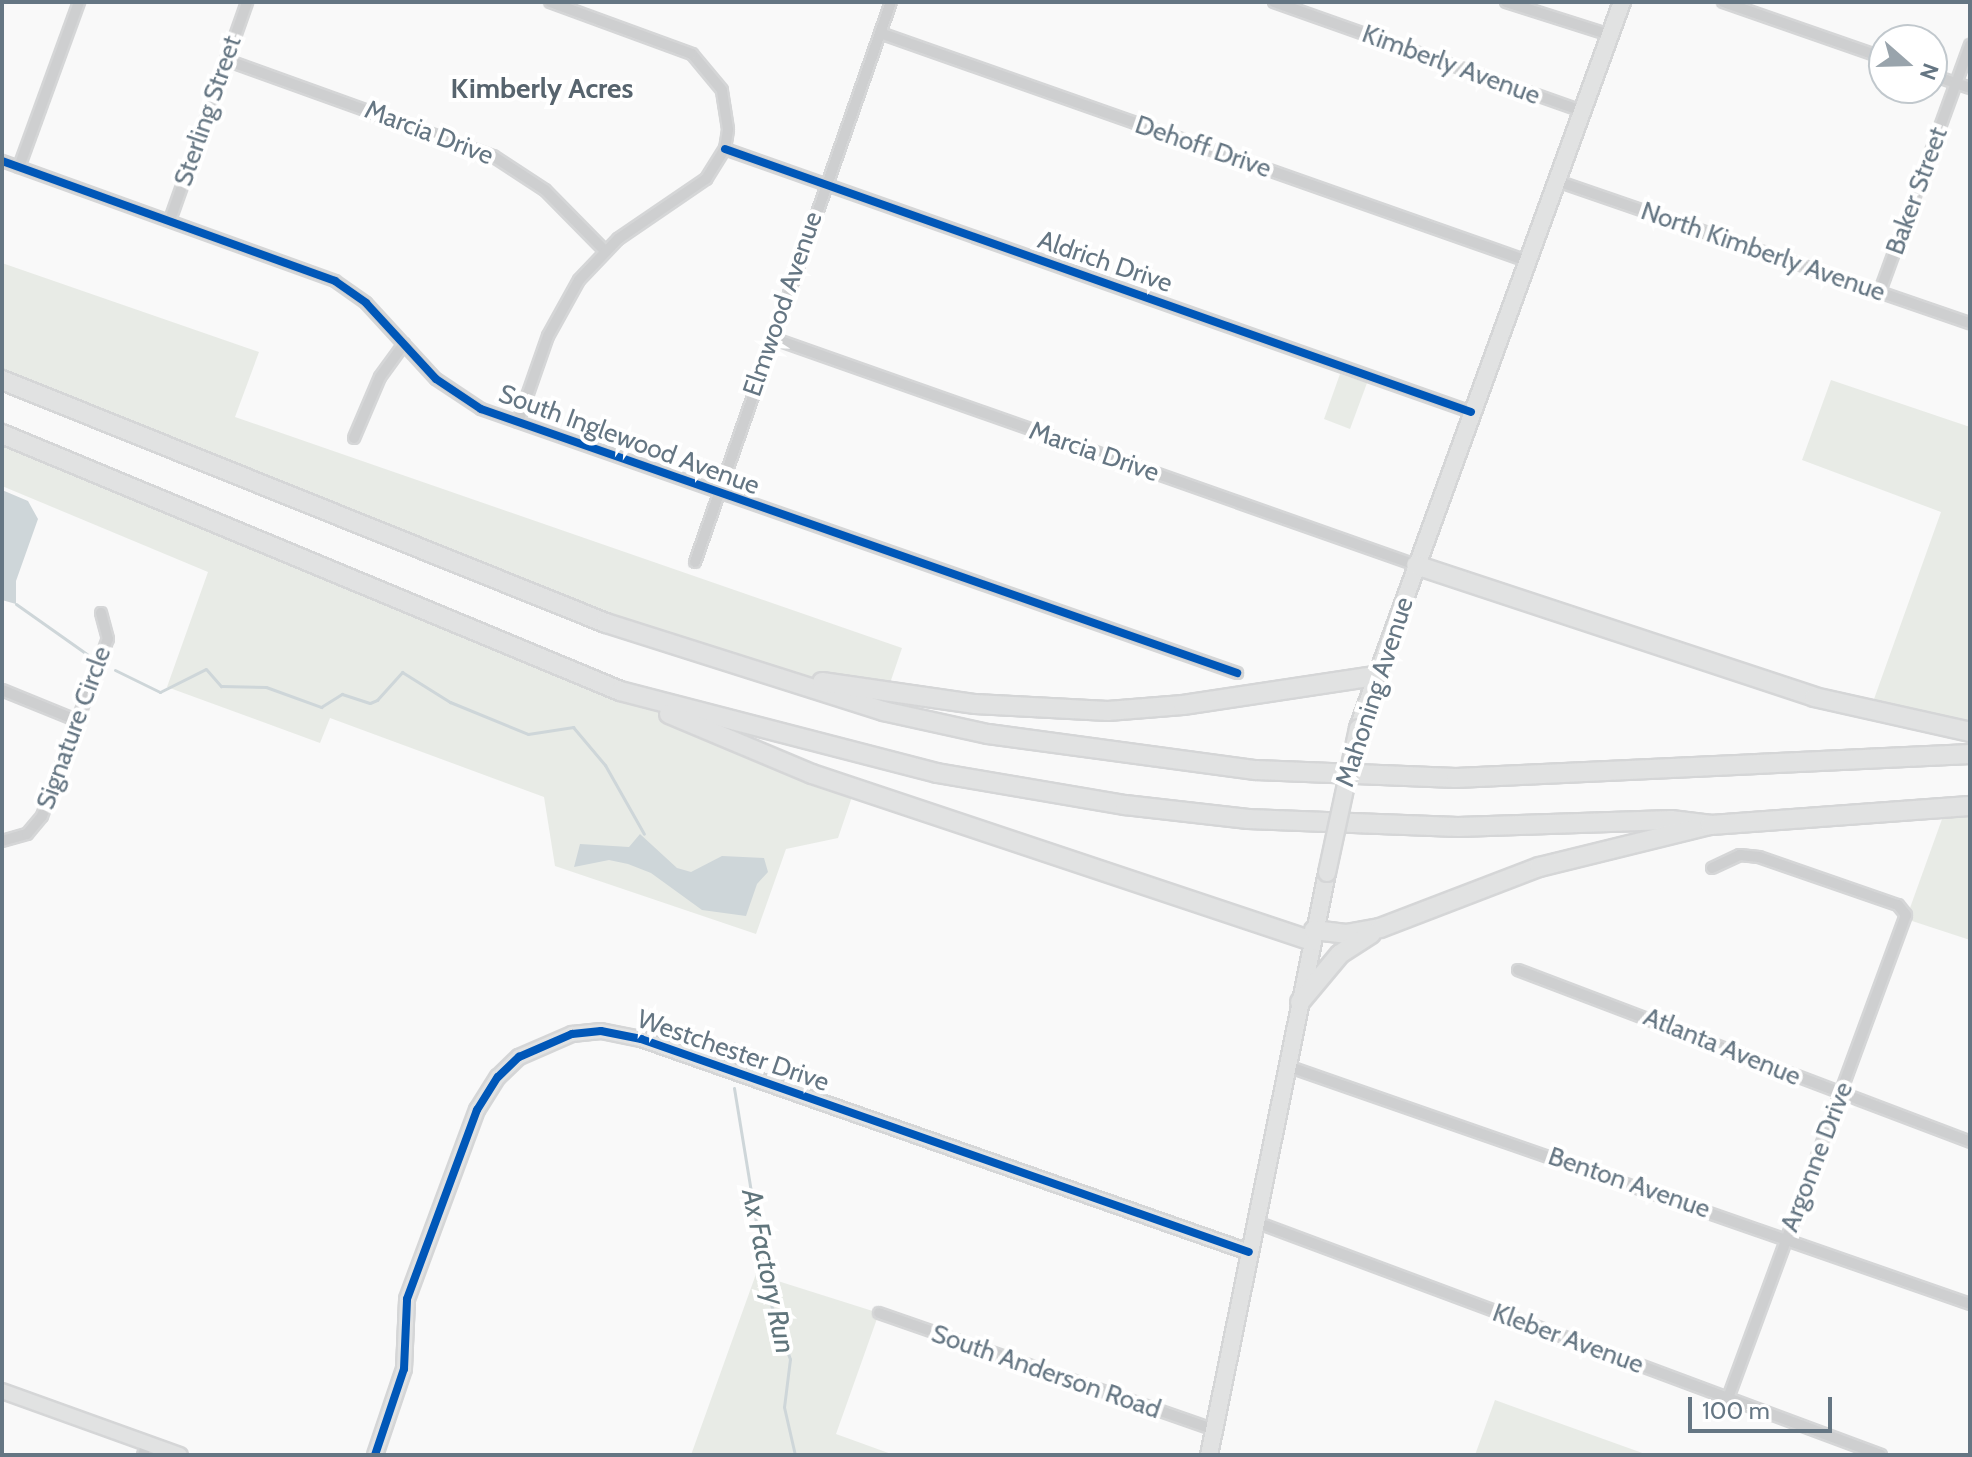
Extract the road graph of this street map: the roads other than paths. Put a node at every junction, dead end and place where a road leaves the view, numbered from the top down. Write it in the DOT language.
graph roads {
  1 [pos="79,2"];
  2 [pos="247,2"];
  3 [pos="550,2"];
  4 [pos="891,2"];
  5 [pos="1274,2"];
  6 [pos="1506,2"];
  7 [pos="1622,2"];
  8 [pos="1723,2"];
  9 [pos="880,33"];
  10 [pos="1610,35"];
  11 [pos="1970,45"];
  12 [pos="1868,52"];
  13 [pos="226,60"];
  14 [pos="1948,80"];
  15 [pos="1956,83"];
  16 [pos="1970,88"];
  17 [pos="1582,111"];
  18 [pos="725,149"];
  19 [pos="2,161"];
  20 [pos="19,167"];
  21 [pos="1557,181"];
  22 [pos="826,185"];
  23 [pos="170,220"];
  24 [pos="605,251"];
  25 [pos="1527,261"];
  26 [pos="1880,291"];
  27 [pos="1970,323"];
  28 [pos="772,338"];
  29 [pos="404,344"];
  30 [pos="2,380"];
  31 [pos="1471,412"];
  32 [pos="518,422"];
  33 [pos="2,434"];
  34 [pos="354,438"];
  35 [pos="717,493"];
  36 [pos="695,562"];
  37 [pos="1416,565"];
  38 [pos="101,613"];
  39 [pos="1237,673"];
  40 [pos="773,676"];
  41 [pos="1375,676"];
  42 [pos="2,690"];
  43 [pos="620,691"];
  44 [pos="78,721"];
  45 [pos="1970,732"];
  46 [pos="1970,754"];
  47 [pos="1970,806"];
  48 [pos="1710,825"];
  49 [pos="2,841"];
  50 [pos="1712,868"];
  51 [pos="1380,928"];
  52 [pos="1313,936"];
  53 [pos="1518,970"];
  54 [pos="1300,1002"];
  55 [pos="1287,1066"];
  56 [pos="1840,1094"];
  57 [pos="1970,1142"];
  58 [pos="1256,1222"];
  59 [pos="1787,1238"];
  60 [pos="1249,1252"];
  61 [pos="1970,1304"];
  62 [pos="879,1313"];
  63 [pos="2,1391"];
  64 [pos="1728,1398"];
  65 [pos="1213,1429"];
  66 [pos="145,1449"];
  67 [pos="180,1455"];
  68 [pos="375,1455"];
  69 [pos="1210,1455"];
  70 [pos="1881,1455"];
  1 -- 20 [label="street"];
  2 -- 13 [label="street, Sterling Street"];
  3 -- 18 [label="street"];
  4 -- 9 [label="street, Elmwood Avenue"];
  5 -- 17 [label="street, Kimberly Avenue"];
  6 -- 10 [label="street"];
  7 -- 10 [label="main road, Mahoning Avenue"];
  8 -- 12 [label="street"];
  9 -- 22 [label="street, Elmwood Avenue"];
  9 -- 25 [label="street, Dehoff Drive"];
  10 -- 17 [label="main road, Mahoning Avenue"];
  11 -- 15 [label="street, Baker Street"];
  13 -- 23 [label="street, Sterling Street"];
  13 -- 24 [label="street, Marcia Drive"];
  14 -- 15 [label="street"];
  15 -- 16 [label="street"];
  15 -- 26 [label="street, Baker Street"];
  17 -- 21 [label="main road, Mahoning Avenue"];
  18 -- 22 [label="street, Aldrich Drive"];
  18 -- 24 [label="street"];
  19 -- 20 [label="street, South Inglewood Avenue"];
  20 -- 23 [label="street, South Inglewood Avenue"];
  21 -- 25 [label="main road, Mahoning Avenue"];
  21 -- 26 [label="street, North Kimberly Avenue"];
  22 -- 28 [label="street, Elmwood Avenue"];
  22 -- 31 [label="street, Aldrich Drive"];
  23 -- 29 [label="street, South Inglewood Avenue"];
  24 -- 32 [label="street"];
  25 -- 31 [label="main road, Mahoning Avenue"];
  26 -- 27 [label="street, North Kimberly Avenue"];
  28 -- 35 [label="street, Elmwood Avenue"];
  28 -- 37 [label="street, Marcia Drive"];
  29 -- 32 [label="street, South Inglewood Avenue"];
  29 -- 34 [label="street"];
  30 -- 40 [label="highway"];
  31 -- 37 [label="main road, Mahoning Avenue"];
  32 -- 35 [label="street, South Inglewood Avenue"];
  33 -- 43 [label="highway"];
  35 -- 36 [label="street, Elmwood Avenue"];
  35 -- 39 [label="street, South Inglewood Avenue"];
  37 -- 41 [label="main road, Mahoning Avenue"];
  37 -- 45 [label="highway"];
  38 -- 44 [label="street, Signature Circle"];
  40 -- 41 [label="highway"];
  40 -- 46 [label="highway"];
  41 -- 52 [label="main road, Mahoning Avenue, bridge"];
  42 -- 44 [label="street"];
  43 -- 48 [label="highway"];
  43 -- 52 [label="highway"];
  44 -- 49 [label="street, Signature Circle"];
  47 -- 48 [label="highway"];
  48 -- 51 [label="highway"];
  50 -- 56 [label="street, Argonne Drive"];
  51 -- 52 [label="highway"];
  51 -- 54 [label="highway"];
  52 -- 54 [label="main road, Mahoning Avenue"];
  53 -- 56 [label="street, Atlanta Avenue"];
  54 -- 55 [label="main road, Mahoning Avenue"];
  55 -- 58 [label="main road, Mahoning Avenue"];
  55 -- 59 [label="street, Benton Avenue"];
  56 -- 57 [label="street, Atlanta Avenue"];
  56 -- 59 [label="street, Argonne Drive"];
  58 -- 60 [label="main road, Mahoning Avenue"];
  58 -- 64 [label="street, Kleber Avenue"];
  59 -- 61 [label="street, Benton Avenue"];
  59 -- 64 [label="street, Argonne Drive"];
  60 -- 65 [label="main road, Mahoning Avenue"];
  60 -- 68 [label="street, Westchester Drive"];
  62 -- 65 [label="street, South Anderson Road"];
  63 -- 66 [label="street"];
  64 -- 70 [label="street, Kleber Avenue"];
  65 -- 69 [label="main road, Mahoning Avenue"];
  66 -- 67 [label="street"];
}
